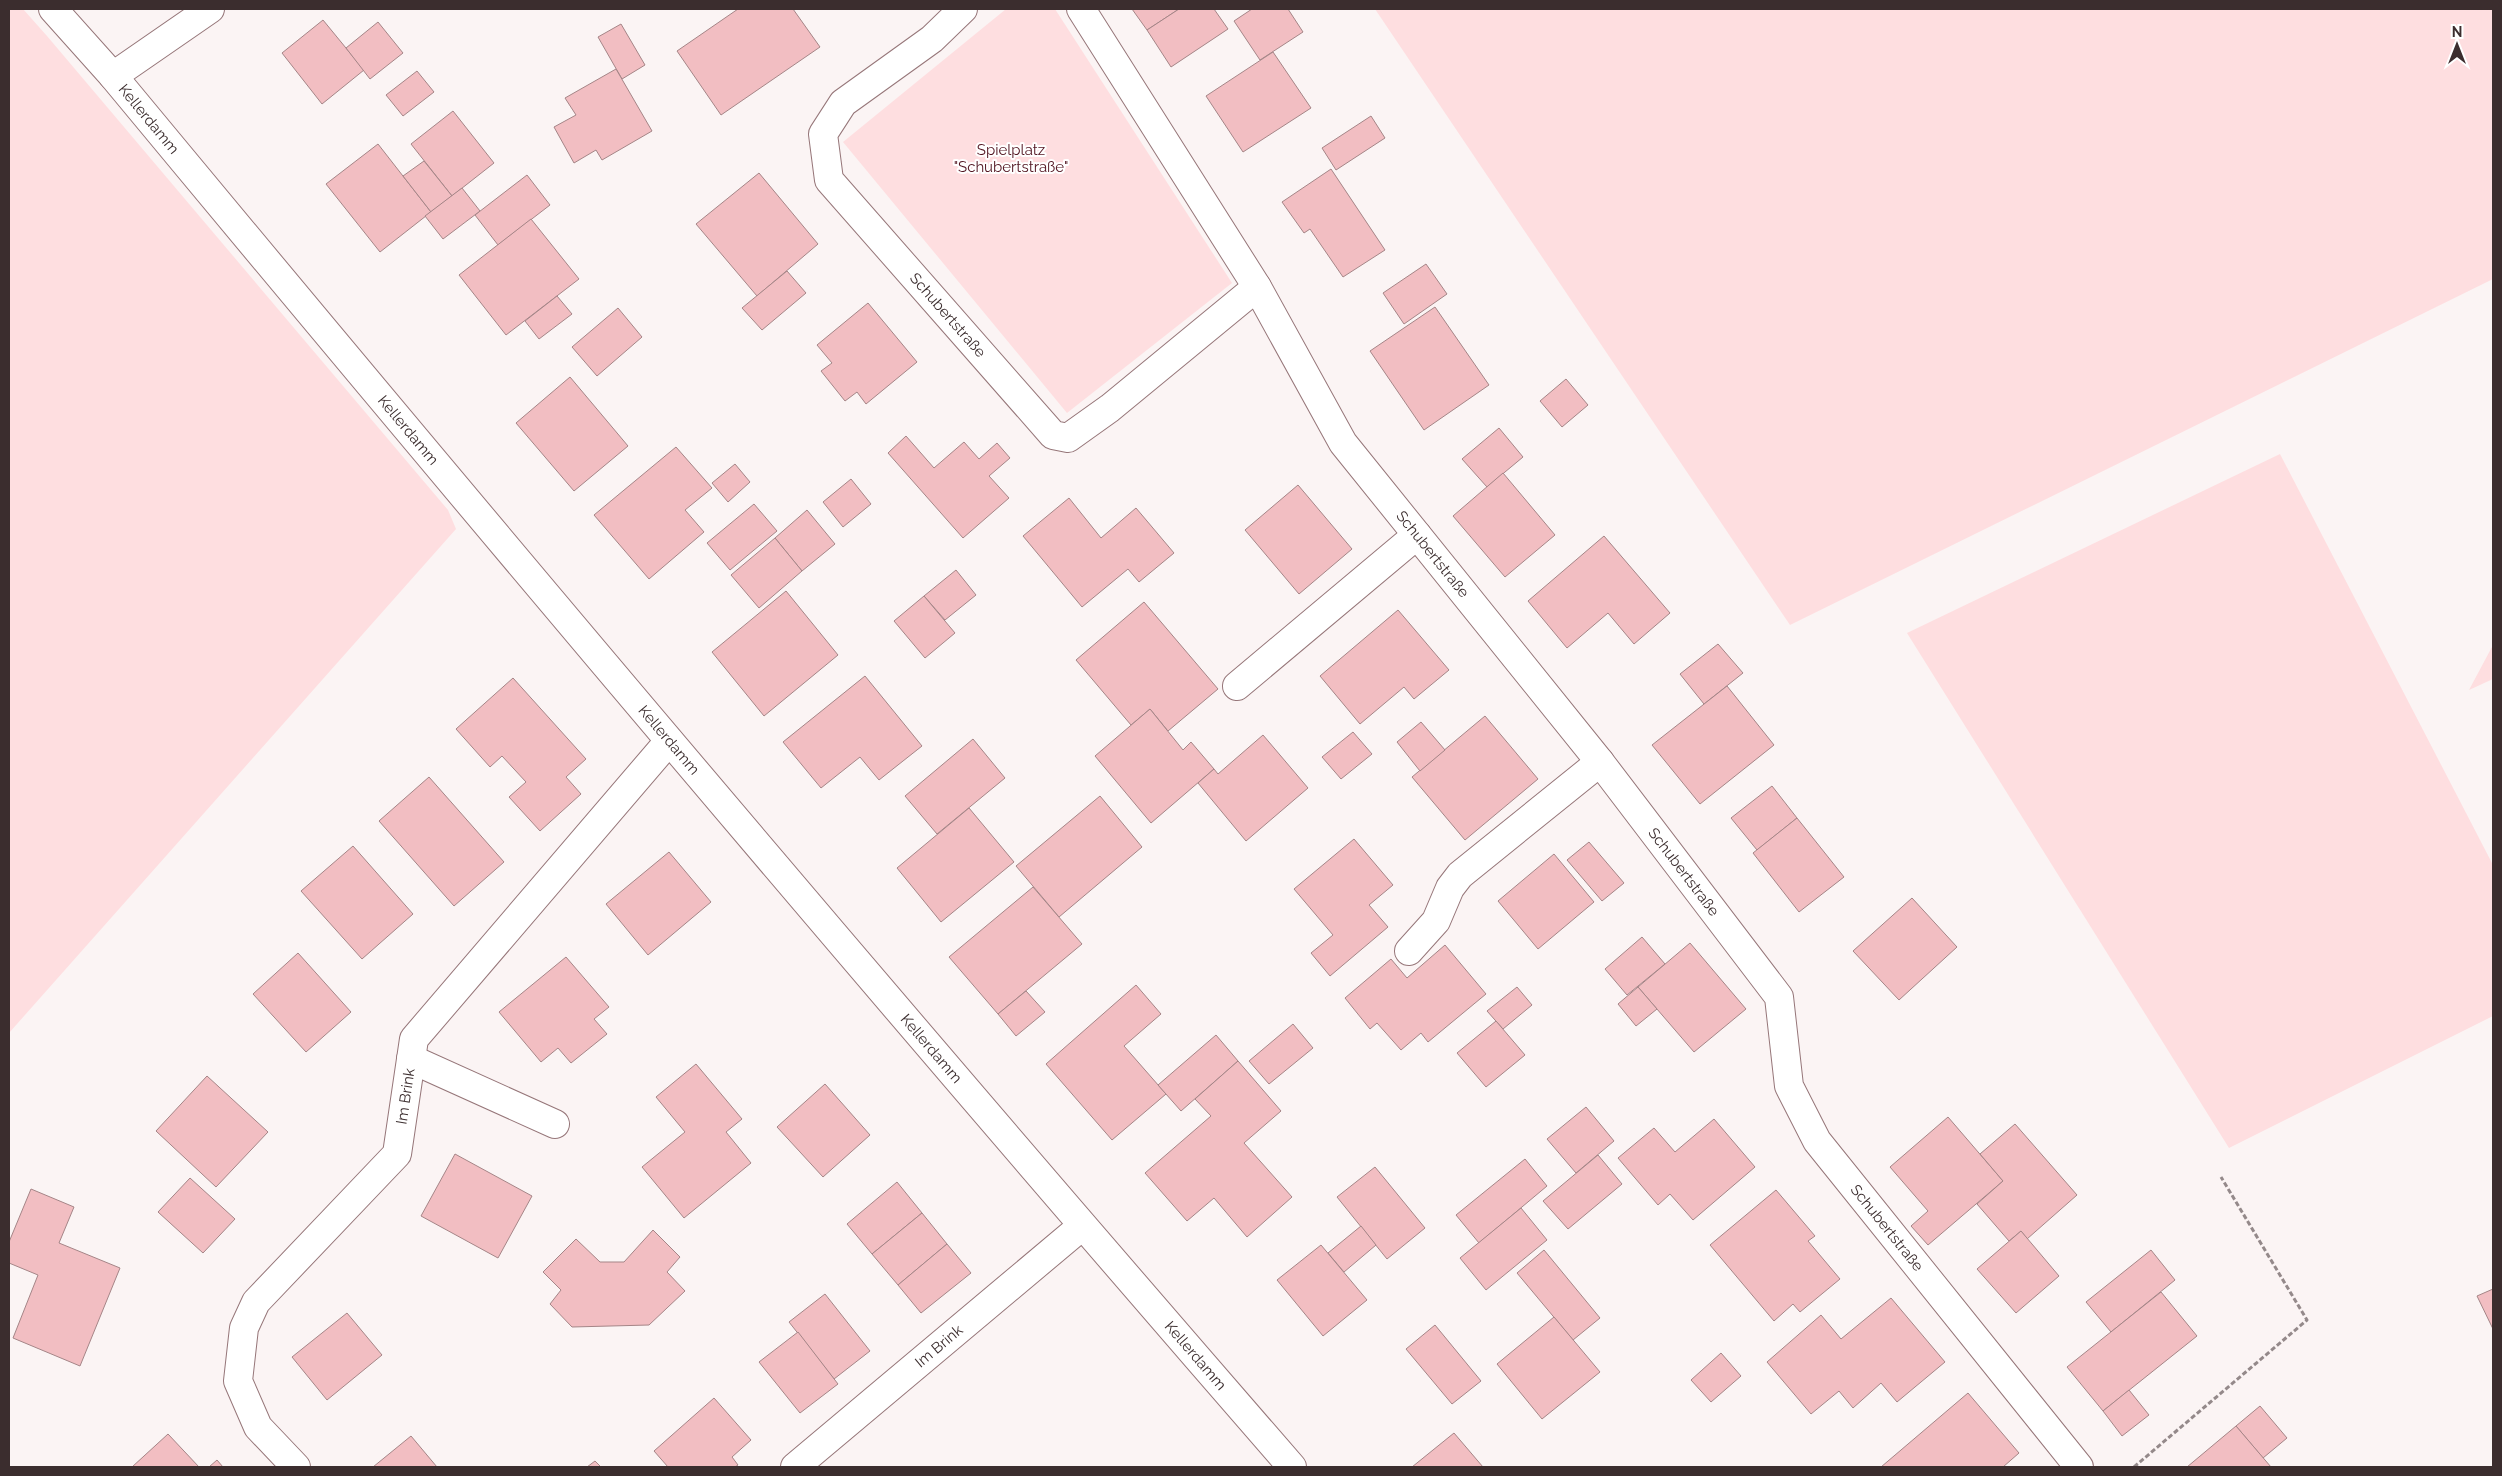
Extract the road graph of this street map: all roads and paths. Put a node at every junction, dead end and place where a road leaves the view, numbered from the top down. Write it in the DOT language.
graph roads {
  1 [pos="53,9"];
  2 [pos="210,9"];
  3 [pos="963,9"];
  4 [pos="1081,9"];
  5 [pos="113,76"];
  6 [pos="1256,287"];
  7 [pos="1417,535"];
  8 [pos="1237,686"];
  9 [pos="669,741"];
  10 [pos="1600,762"];
  11 [pos="1409,951"];
  12 [pos="411,1059"];
  13 [pos="555,1124"];
  14 [pos="2221,1178"];
  15 [pos="1082,1226"];
  16 [pos="296,1467"];
  17 [pos="795,1467"];
  18 [pos="1292,1467"];
  19 [pos="2079,1467"];
  20 [pos="2134,1467"];
  1 -- 5 [label="street, Kellerdamm"];
  2 -- 5 [label="street"];
  3 -- 6 [label="street, Schubertstraße"];
  4 -- 6 [label="street, Schubertstraße"];
  5 -- 9 [label="street, Kellerdamm"];
  6 -- 7 [label="street, Schubertstraße"];
  7 -- 8 [label="street"];
  7 -- 10 [label="street, Schubertstraße"];
  9 -- 12 [label="street, Im Brink"];
  9 -- 15 [label="street, Kellerdamm"];
  10 -- 11 [label="street"];
  10 -- 19 [label="street, Schubertstraße"];
  12 -- 13 [label="street"];
  12 -- 16 [label="street, Im Brink"];
  14 -- 20 [label="path"];
  15 -- 17 [label="street, Im Brink"];
  15 -- 18 [label="street, Kellerdamm"];
}
